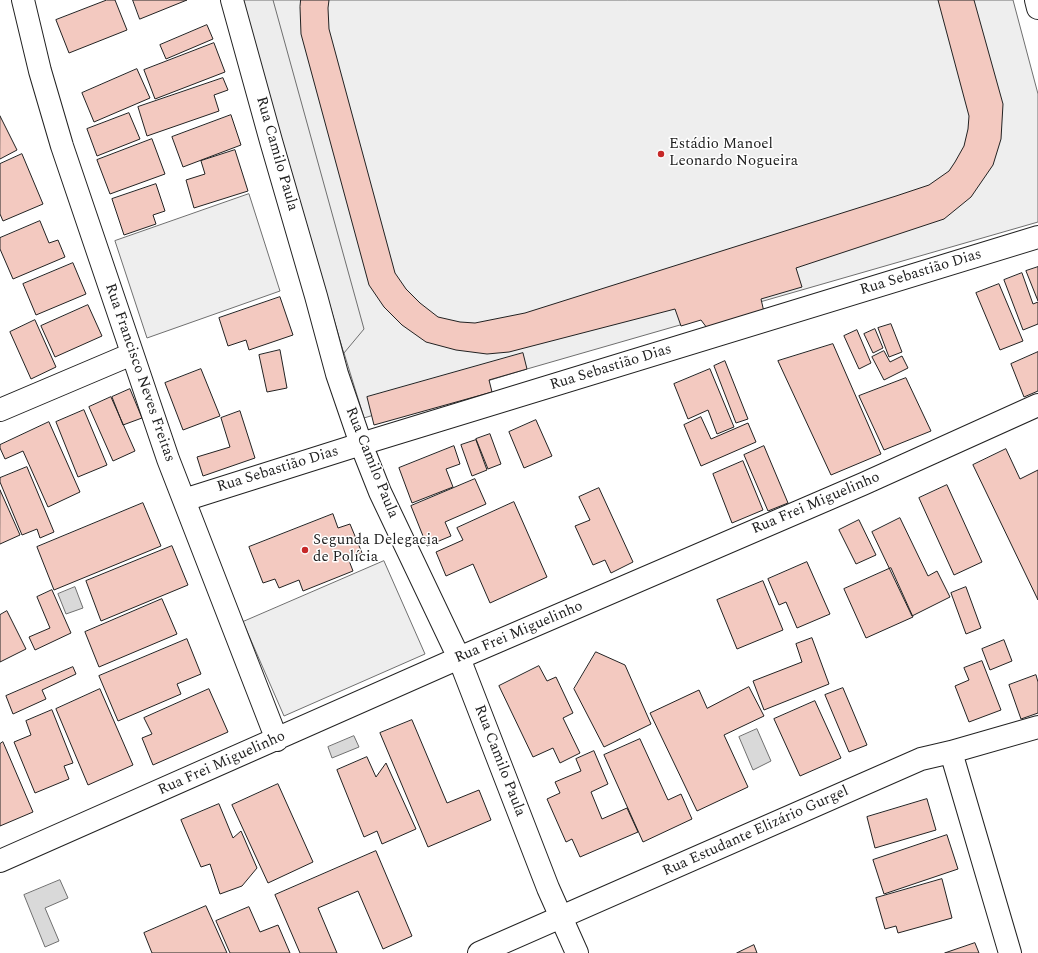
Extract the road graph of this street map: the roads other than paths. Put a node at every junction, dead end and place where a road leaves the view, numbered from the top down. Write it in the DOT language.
graph roads {
  1 [pos="23,0"];
  2 [pos="232,0"];
  3 [pos="1036,0"];
  4 [pos="1038,8"];
  5 [pos="1038,237"];
  6 [pos="132,354"];
  7 [pos="1038,405"];
  8 [pos="0,410"];
  9 [pos="362,444"];
  10 [pos="184,500"];
  11 [pos="459,658"];
  12 [pos="1038,727"];
  13 [pos="277,740"];
  14 [pos="951,752"];
  15 [pos="0,861"];
  16 [pos="561,917"];
  17 [pos="479,953"];
  18 [pos="577,953"];
  19 [pos="1010,953"];
  1 -- 6 [label="street, Rua Francisco Neves Freitas"];
  2 -- 9 [label="street, Rua Camilo Paula"];
  3 -- 4 [label="street"];
  5 -- 9 [label="street, Rua Sebastião Dias"];
  6 -- 8 [label="street"];
  6 -- 10 [label="street, Rua Francisco Neves Freitas"];
  7 -- 11 [label="street, Rua Frei Miguelinho"];
  9 -- 10 [label="street, Rua Sebastião Dias"];
  9 -- 11 [label="street, Rua Camilo Paula"];
  10 -- 13 [label="street, Rua Francisco Neves Freitas"];
  11 -- 13 [label="street, Rua Frei Miguelinho"];
  11 -- 16 [label="street, Rua Camilo Paula"];
  12 -- 14 [label="street, Rua Estudante Elizário Gurgel"];
  13 -- 15 [label="street, Rua Frei Miguelinho"];
  14 -- 16 [label="street, Rua Estudante Elizário Gurgel"];
  14 -- 19 [label="street"];
  16 -- 17 [label="street, Rua Estudante Elizário Gurgel"];
  16 -- 18 [label="street, Rua Camilo Paula"];
}
